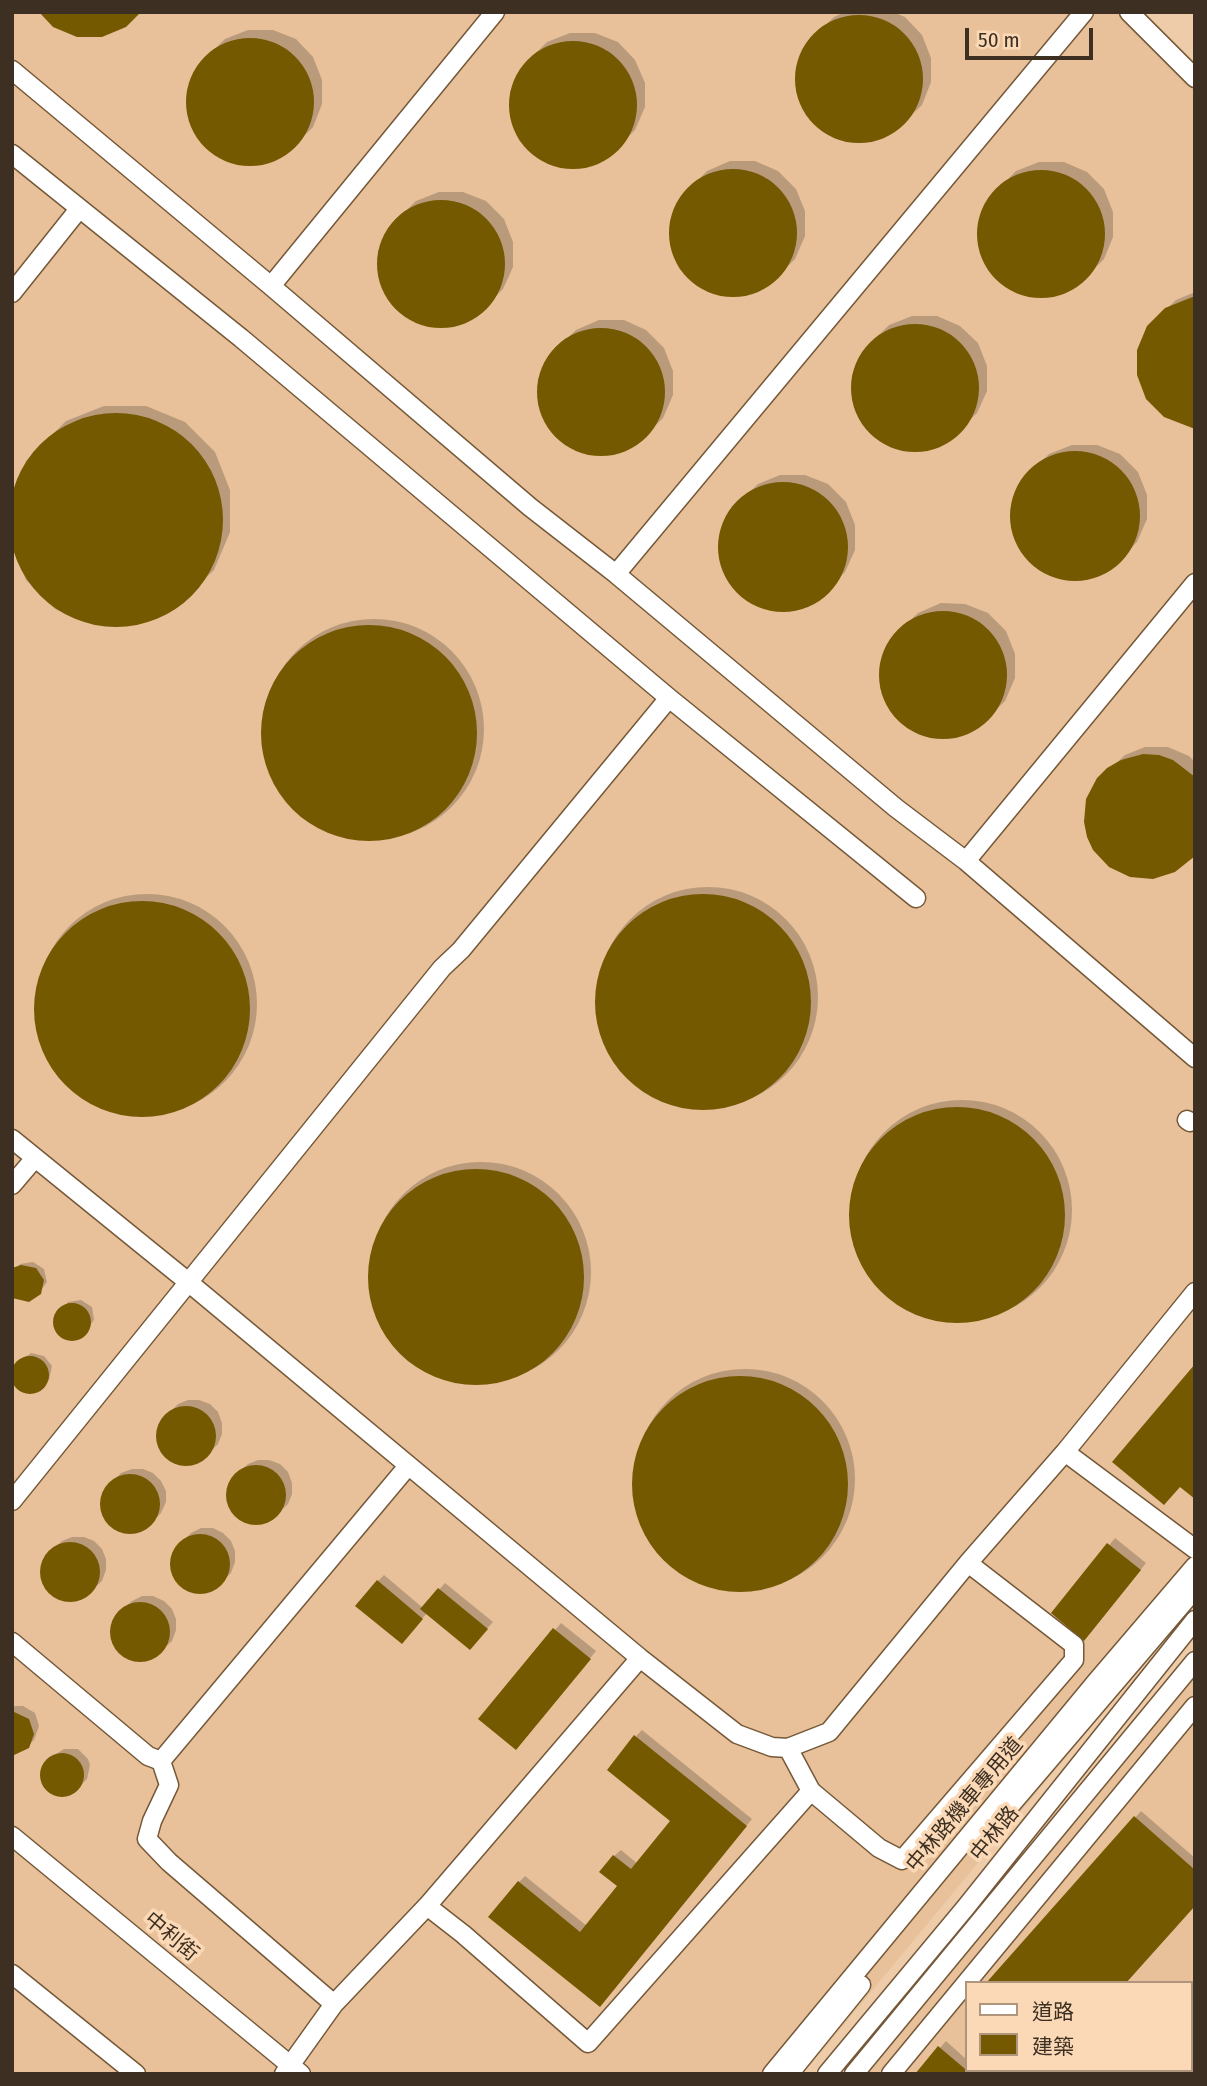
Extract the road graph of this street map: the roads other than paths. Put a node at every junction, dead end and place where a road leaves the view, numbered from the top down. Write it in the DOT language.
graph roads {
  1 [pos="495,12"];
  2 [pos="1084,12"];
  3 [pos="1129,12"];
  4 [pos="12,69"];
  5 [pos="1195,78"];
  6 [pos="12,154"];
  7 [pos="79,209"];
  8 [pos="271,286"];
  9 [pos="12,293"];
  10 [pos="616,574"];
  11 [pos="1195,583"];
  12 [pos="669,698"];
  13 [pos="966,861"];
  14 [pos="916,898"];
  15 [pos="1195,1058"];
  16 [pos="12,1139"];
  17 [pos="35,1158"];
  18 [pos="12,1185"];
  19 [pos="187,1281"];
  20 [pos="1195,1292"];
  21 [pos="1065,1452"];
  22 [pos="408,1466"];
  23 [pos="12,1501"];
  24 [pos="1195,1549"];
  25 [pos="968,1563"];
  26 [pos="1195,1566"];
  27 [pos="1195,1589"];
  28 [pos="1195,1620"];
  29 [pos="12,1642"];
  30 [pos="640,1658"];
  31 [pos="1195,1661"];
  32 [pos="1195,1706"];
  33 [pos="788,1748"];
  34 [pos="161,1761"];
  35 [pos="811,1791"];
  36 [pos="12,1836"];
  37 [pos="428,1906"];
  38 [pos="12,1973"];
  39 [pos="968,1981"];
  40 [pos="965,1984"];
  41 [pos="334,2004"];
  42 [pos="292,2071"];
  43 [pos="136,2074"];
  44 [pos="772,2074"];
  45 [pos="789,2074"];
  46 [pos="827,2074"];
  47 [pos="854,2074"];
  48 [pos="891,2074"];
  1 -- 8 [label="street"];
  2 -- 10 [label="street"];
  3 -- 5 [label="street"];
  4 -- 8 [label="street"];
  6 -- 7 [label="street"];
  7 -- 9 [label="street"];
  7 -- 12 [label="street"];
  8 -- 10 [label="street"];
  10 -- 13 [label="street"];
  11 -- 13 [label="street"];
  12 -- 14 [label="street"];
  12 -- 19 [label="street"];
  13 -- 15 [label="street"];
  16 -- 17 [label="street"];
  17 -- 18 [label="street"];
  17 -- 19 [label="street"];
  19 -- 22 [label="street"];
  19 -- 23 [label="street"];
  20 -- 21 [label="street"];
  21 -- 24 [label="street"];
  21 -- 25 [label="street"];
  22 -- 30 [label="street"];
  22 -- 34 [label="street"];
  25 -- 33 [label="street"];
  25 -- 35 [label="street"];
  26 -- 44 [label="street, 中林路機車專用道"];
  27 -- 45 [label="street"];
  28 -- 46 [label="street, 中林路"];
  29 -- 34 [label="street"];
  30 -- 33 [label="street"];
  30 -- 37 [label="street"];
  31 -- 47 [label="street"];
  32 -- 39 [label="street"];
  33 -- 35 [label="street"];
  34 -- 41 [label="street"];
  35 -- 37 [label="street"];
  36 -- 42 [label="street, 中利街"];
  37 -- 41 [label="street"];
  38 -- 43 [label="street"];
  40 -- 48 [label="street"];
  41 -- 42 [label="street"];
}
